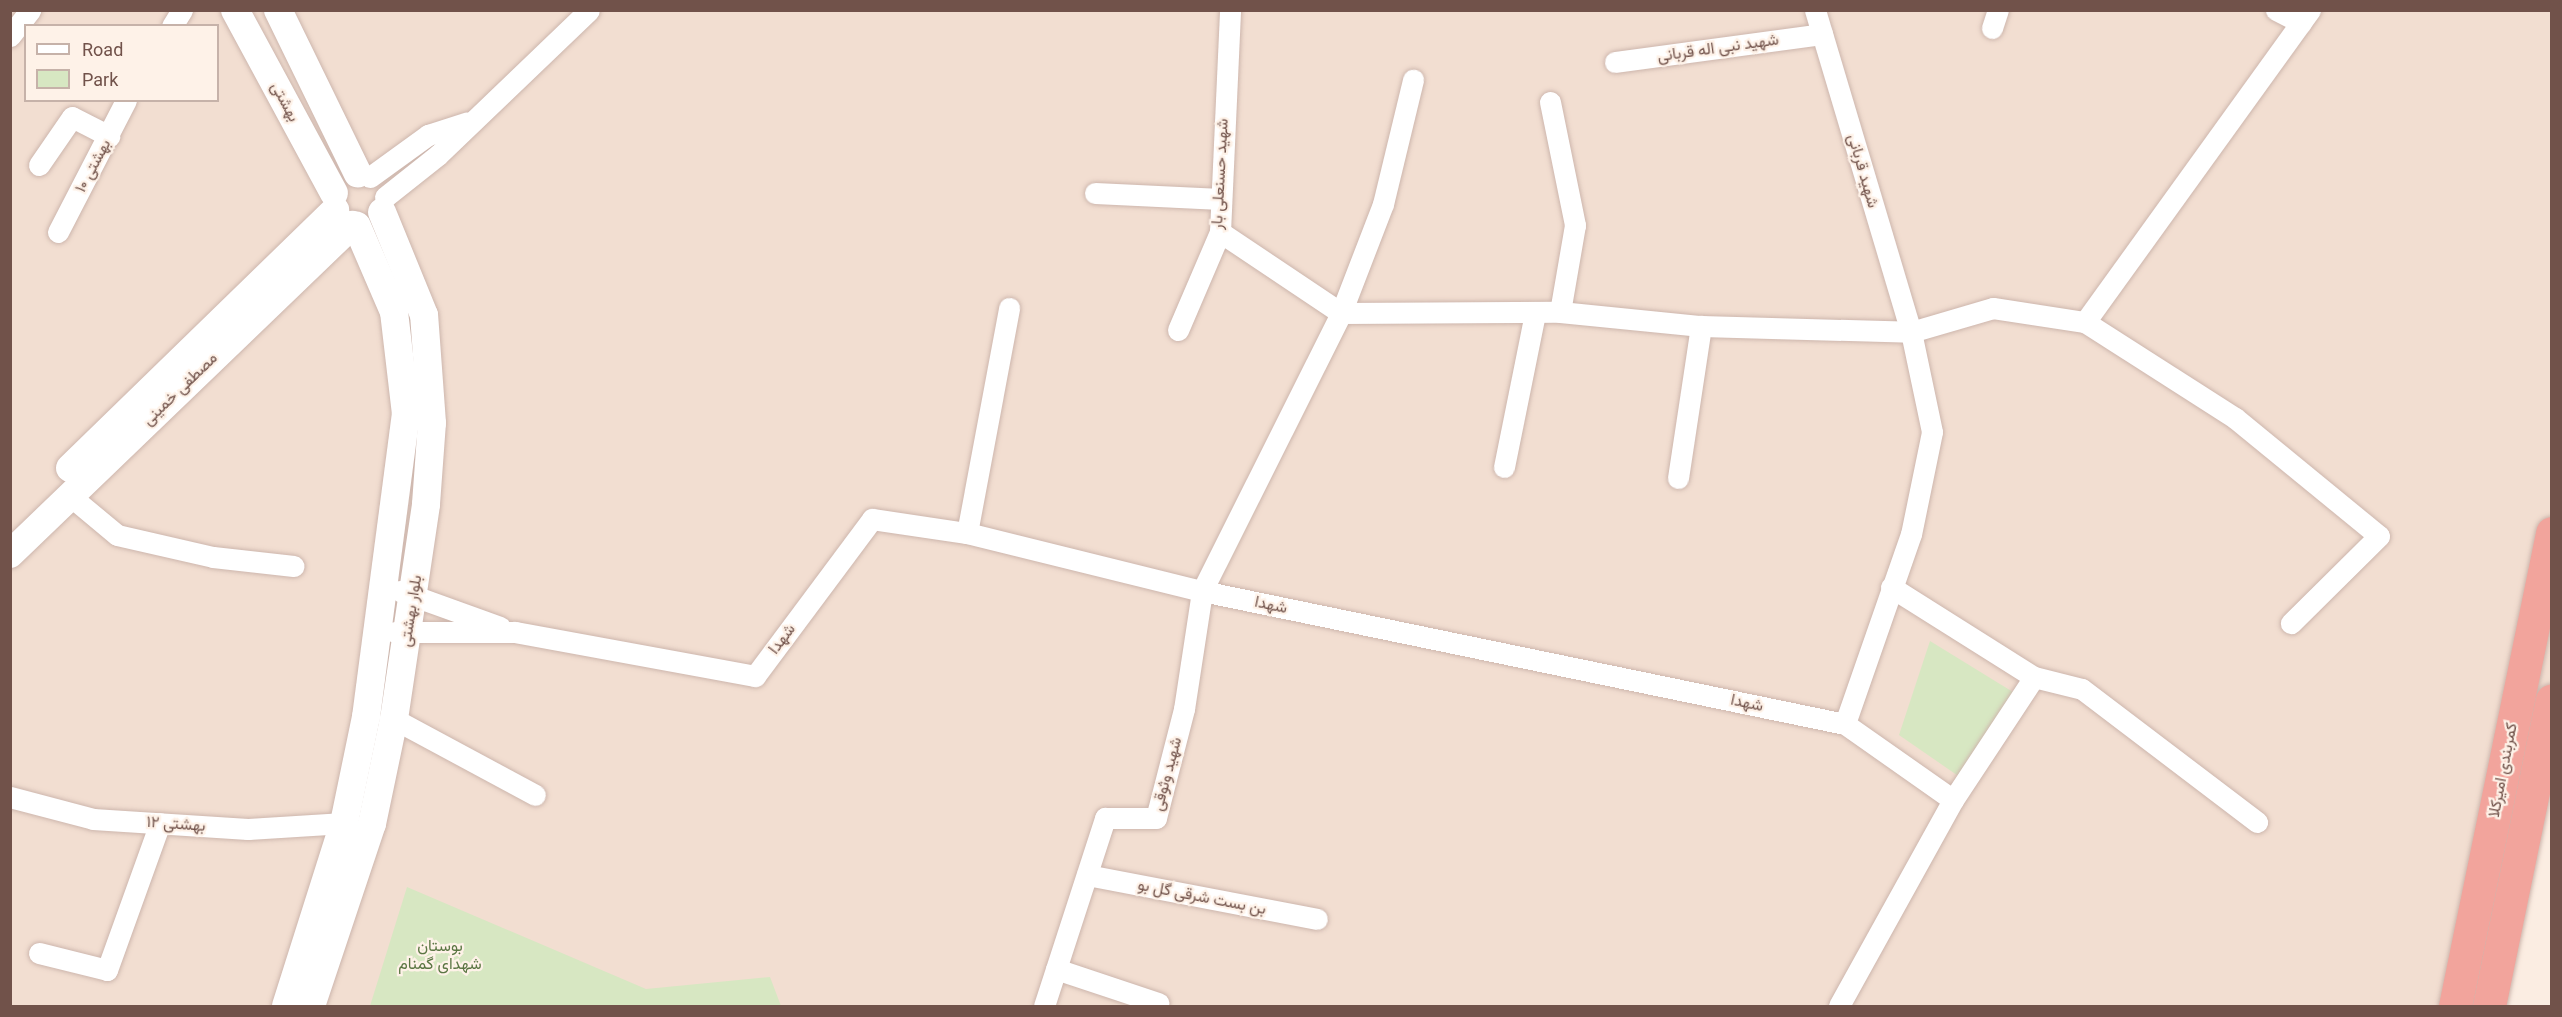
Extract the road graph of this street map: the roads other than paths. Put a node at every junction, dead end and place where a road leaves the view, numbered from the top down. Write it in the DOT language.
graph roads {
  1 [pos="30,10"];
  2 [pos="182,10"];
  3 [pos="235,10"];
  4 [pos="278,10"];
  5 [pos="589,10"];
  6 [pos="1230,10"];
  7 [pos="1815,10"];
  8 [pos="2276,10"];
  9 [pos="2306,17"];
  10 [pos="173,24"];
  11 [pos="1822,34"];
  12 [pos="10,36"];
  13 [pos="1615,62"];
  14 [pos="1413,80"];
  15 [pos="125,102"];
  16 [pos="1550,102"];
  17 [pos="109,136"];
  18 [pos="39,165"];
  19 [pos="1095,193"];
  20 [pos="1221,199"];
  21 [pos="359,202"];
  22 [pos="58,232"];
  23 [pos="1220,232"];
  24 [pos="1008,308"];
  25 [pos="1560,312"];
  26 [pos="1341,313"];
  27 [pos="1535,313"];
  28 [pos="2085,322"];
  29 [pos="1701,326"];
  30 [pos="1178,330"];
  31 [pos="1911,332"];
  32 [pos="1504,467"];
  33 [pos="1678,478"];
  34 [pos="69,495"];
  35 [pos="10,526"];
  36 [pos="967,533"];
  37 [pos="2552,533"];
  38 [pos="10,554"];
  39 [pos="293,566"];
  40 [pos="1891,587"];
  41 [pos="386,589"];
  42 [pos="1202,591"];
  43 [pos="415,592"];
  44 [pos="2291,623"];
  45 [pos="380,630"];
  46 [pos="515,632"];
  47 [pos="408,633"];
  48 [pos="2034,677"];
  49 [pos="2552,700"];
  50 [pos="394,719"];
  51 [pos="1845,724"];
  52 [pos="2548,730"];
  53 [pos="535,795"];
  54 [pos="10,797"];
  55 [pos="1953,800"];
  56 [pos="2257,822"];
  57 [pos="160,823"];
  58 [pos="358,823"];
  59 [pos="1087,875"];
  60 [pos="1317,919"];
  61 [pos="39,952"];
  62 [pos="1056,969"];
  63 [pos="1158,1002"];
  64 [pos="286,1006"];
  65 [pos="311,1006"];
  66 [pos="1044,1006"];
  67 [pos="1839,1006"];
  68 [pos="2455,1006"];
  69 [pos="2489,1006"];
  1 -- 12 [label="street"];
  2 -- 10 [label="street"];
  3 -- 21 [label="main road, بهشتی"];
  4 -- 21 [label="main road, بهشتی"];
  5 -- 21 [label="street, مصطفی خمینی"];
  6 -- 20 [label="street, شهید حسنعلی بار"];
  7 -- 11 [label="street, شهید قربانی"];
  8 -- 9 [label="street"];
  9 -- 28 [label="street"];
  11 -- 13 [label="street, شهید نبی اله قربانی"];
  11 -- 31 [label="street, شهید قربانی"];
  14 -- 26 [label="street"];
  15 -- 17 [label="street, بهشتی ۱۰"];
  16 -- 25 [label="street"];
  17 -- 18 [label="street"];
  17 -- 22 [label="street, بهشتی ۱۰"];
  19 -- 20 [label="street"];
  20 -- 23 [label="street, شهید حسنعلی بار"];
  21 -- 34 [label="main road, مصطفی خمینی"];
  21 -- 35 [label="main road, مصطفی خمینی"];
  21 -- 41 [label="main road, بلوار بهشتی"];
  21 -- 43 [label="main road, بلوار بهشتی"];
  23 -- 26 [label="street"];
  23 -- 30 [label="street, شهید حسنعلی بار"];
  24 -- 36 [label="street"];
  25 -- 27 [label="street"];
  25 -- 29 [label="street"];
  26 -- 27 [label="street"];
  26 -- 42 [label="street"];
  27 -- 32 [label="street"];
  28 -- 31 [label="street"];
  28 -- 44 [label="street"];
  29 -- 31 [label="street"];
  29 -- 33 [label="street"];
  31 -- 40 [label="street, شهید قربانی"];
  34 -- 38 [label="main road, مصطفی خمینی"];
  34 -- 39 [label="street"];
  36 -- 42 [label="street, شهدا"];
  36 -- 46 [label="street, شهدا"];
  37 -- 68 [label="highway, کمربندی امیرکلا"];
  40 -- 48 [label="street"];
  40 -- 51 [label="street, شهید قربانی"];
  41 -- 43 [label="street"];
  41 -- 45 [label="main road, بلوار بهشتی"];
  42 -- 51 [label="street, شهدا"];
  42 -- 59 [label="street, شهید وثوقی"];
  43 -- 46 [label="street"];
  43 -- 47 [label="main road, بلوار بهشتی"];
  45 -- 47 [label="street, شهدا"];
  45 -- 58 [label="main road, بلوار بهشتی"];
  46 -- 47 [label="street, شهدا"];
  47 -- 50 [label="main road, بلوار بهشتی"];
  48 -- 55 [label="street"];
  48 -- 56 [label="street"];
  49 -- 52 [label="highway, کمربندی امیرکلا"];
  50 -- 53 [label="street"];
  50 -- 58 [label="main road, بلوار بهشتی"];
  51 -- 55 [label="street, شهدا"];
  52 -- 69 [label="highway, کمربندی امیرکلا"];
  54 -- 57 [label="street, بهشتی ۱۲"];
  55 -- 67 [label="street"];
  57 -- 58 [label="street, بهشتی ۱۲"];
  57 -- 61 [label="street"];
  58 -- 64 [label="main road, بلوار بهشتی"];
  58 -- 65 [label="main road, بلوار بهشتی"];
  59 -- 60 [label="street, بن بست شرقی گل بو"];
  59 -- 62 [label="street, شهید وثوقی"];
  62 -- 63 [label="street"];
  62 -- 66 [label="street, شهید وثوقی"];
}
